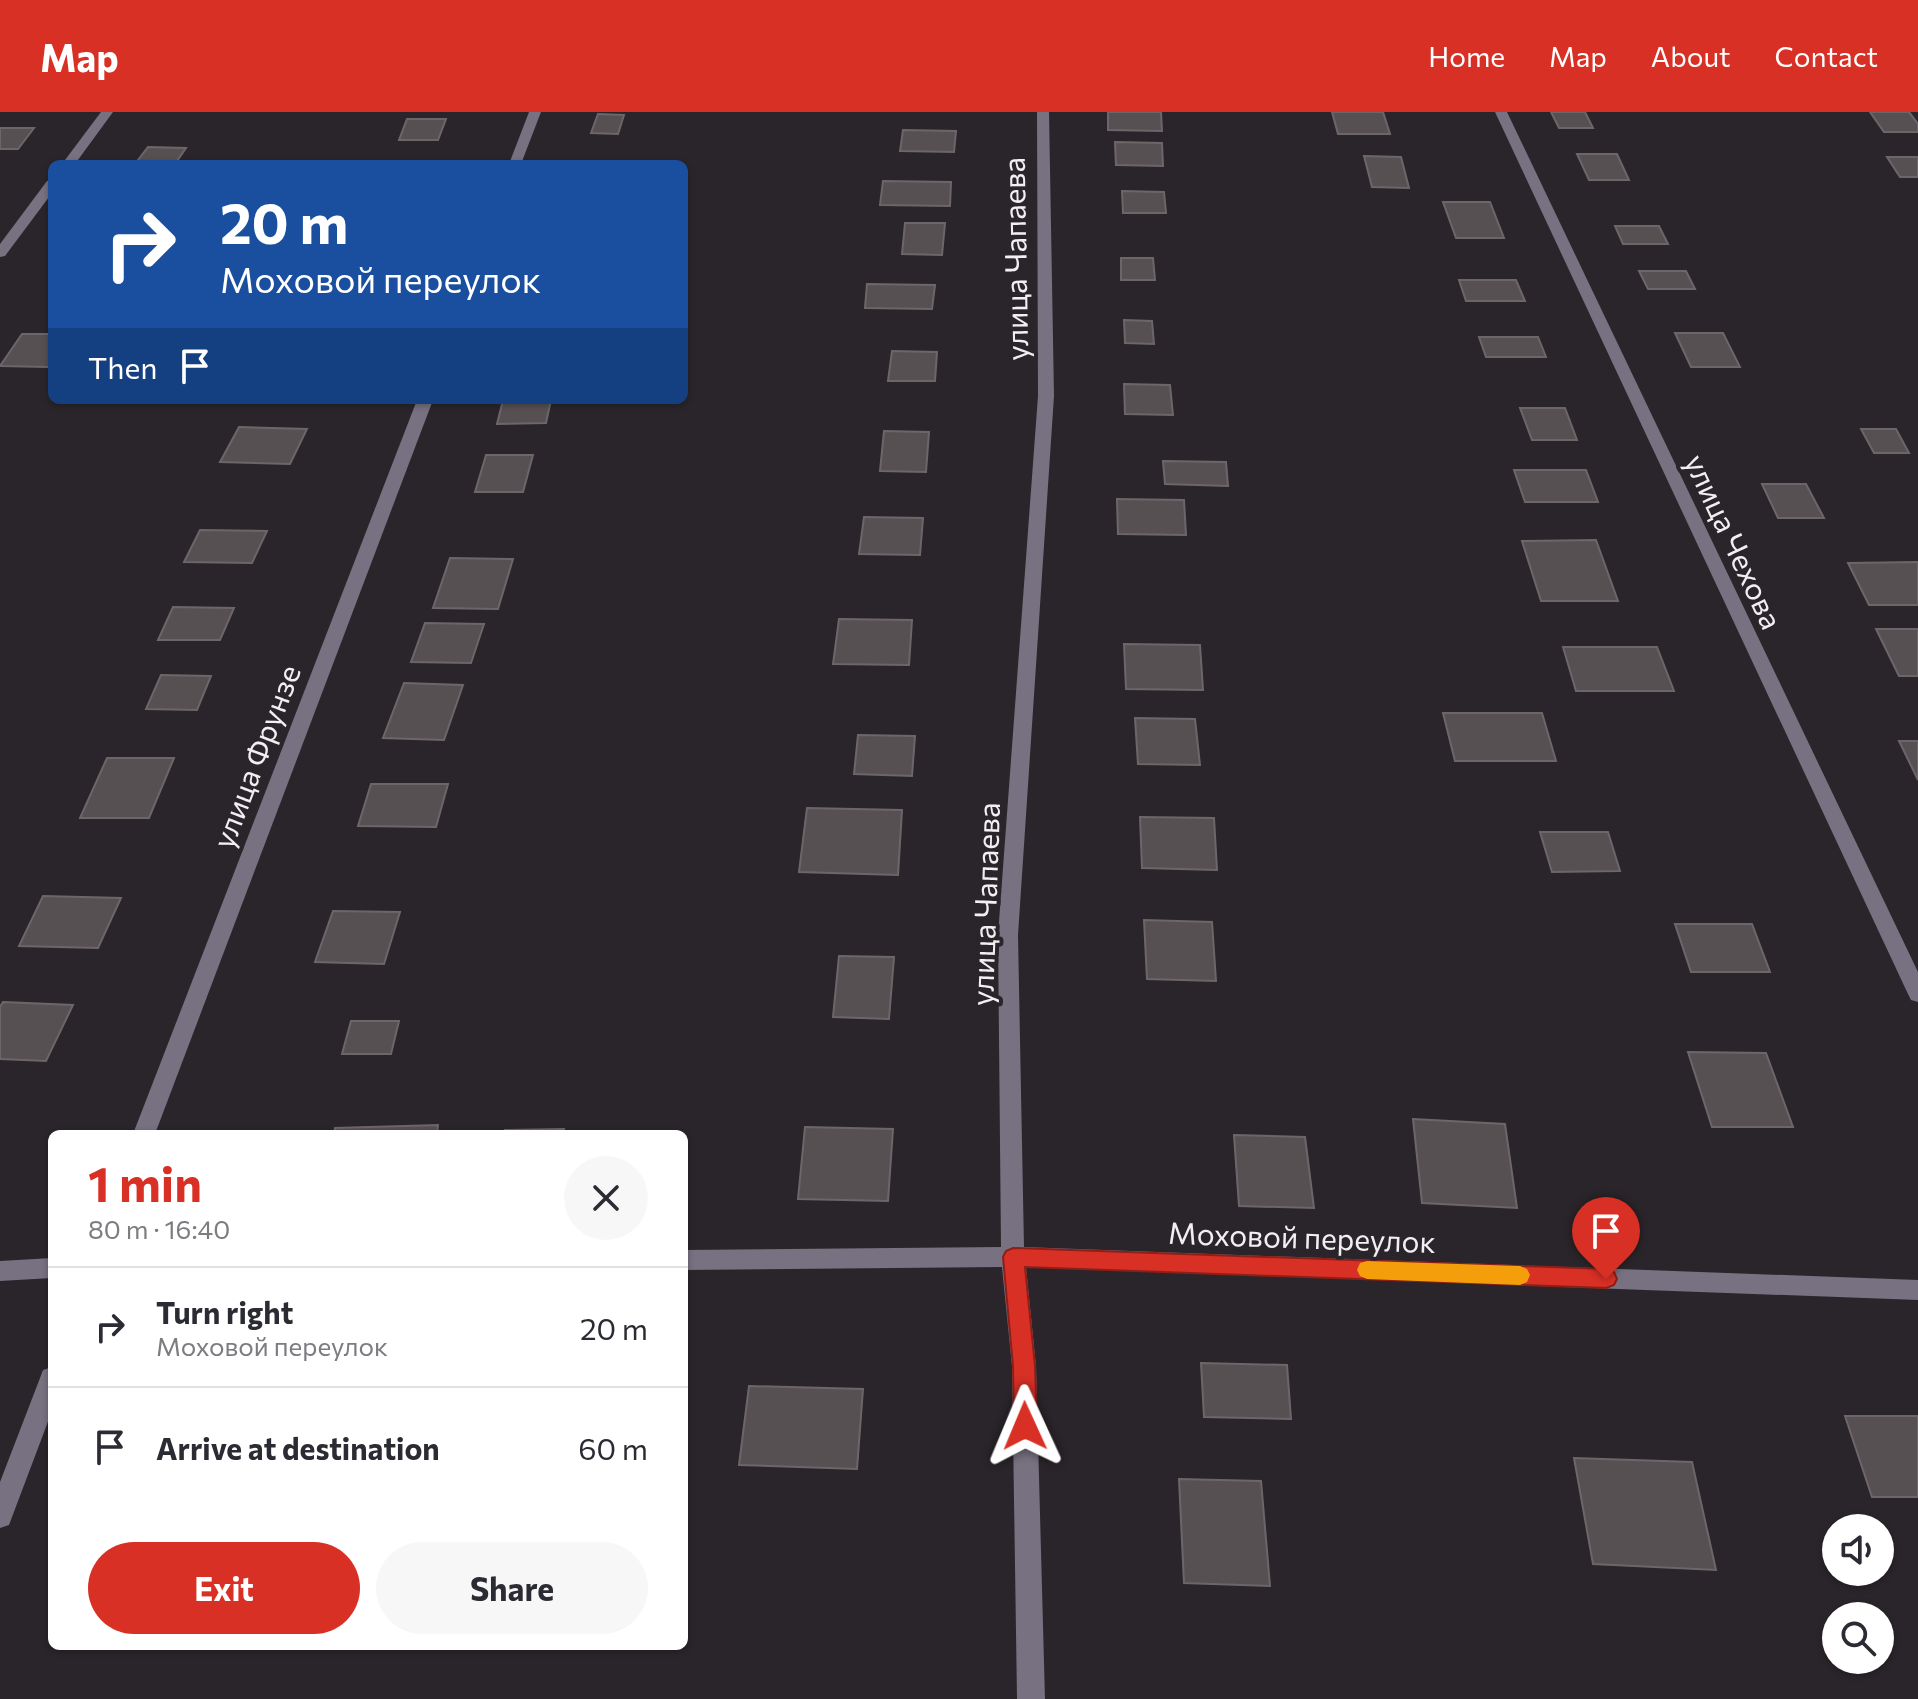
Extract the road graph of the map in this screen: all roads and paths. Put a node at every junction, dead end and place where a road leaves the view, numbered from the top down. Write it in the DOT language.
graph roads {
  1 [pos="107,112"];
  2 [pos="535,112"];
  3 [pos="1043,112"];
  4 [pos="1501,112"];
  5 [pos="71,160"];
  6 [pos="517,160"];
  7 [pos="48,189"];
  8 [pos="0,253"];
  9 [pos="423,404"];
  10 [pos="1918,994"];
  11 [pos="146,1130"];
  12 [pos="1013,1257"];
  13 [pos="688,1260"];
  14 [pos="48,1268"];
  15 [pos="0,1271"];
  16 [pos="1918,1290"];
  17 [pos="48,1389"];
  18 [pos="0,1516"];
  19 [pos="1031,1699"];
  1 -- 5 [label="street"];
  2 -- 6 [label="street"];
  3 -- 12 [label="street, улица Чапаева"];
  4 -- 10 [label="street, улица Чехова"];
  7 -- 8 [label="street"];
  9 -- 11 [label="street, улица Фрунзе"];
  12 -- 13 [label="street, Моховой переулок"];
  12 -- 16 [label="street, Моховой переулок"];
  12 -- 19 [label="street, улица Чапаева"];
  14 -- 15 [label="street"];
  17 -- 18 [label="street"];
}
